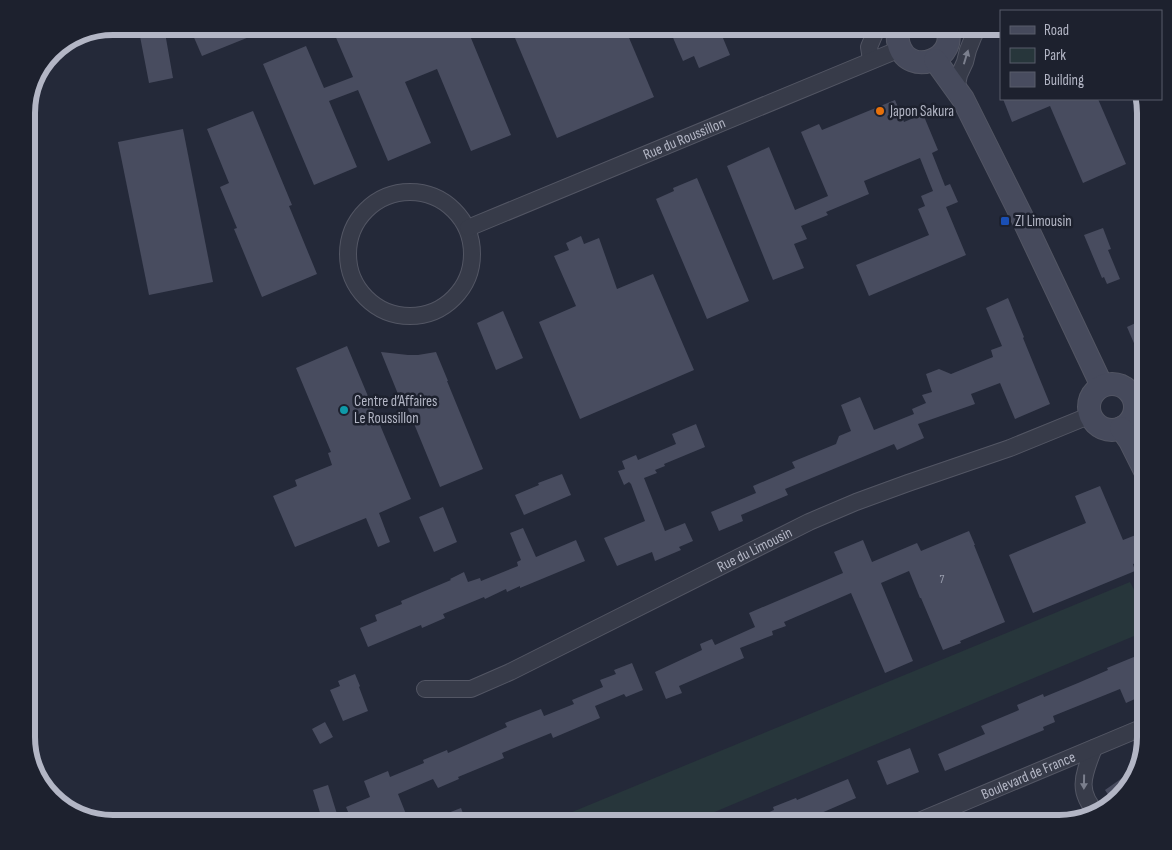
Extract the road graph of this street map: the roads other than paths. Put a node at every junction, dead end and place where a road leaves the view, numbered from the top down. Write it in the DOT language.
graph roads {
  1 [pos="874,35"];
  2 [pos="898,35"];
  3 [pos="949,35"];
  4 [pos="974,35"];
  5 [pos="900,49"];
  6 [pos="871,60"];
  7 [pos="935,60"];
  8 [pos="956,89"];
  9 [pos="468,228"];
  10 [pos="1102,386"];
  11 [pos="1137,393"];
  12 [pos="1137,399"];
  13 [pos="1091,415"];
  14 [pos="1121,428"];
  15 [pos="1137,455"];
  16 [pos="424,690"];
  17 [pos="1137,730"];
  18 [pos="1094,748"];
  19 [pos="1092,807"];
  20 [pos="934,815"];
  1 -- 6 [label="street"];
  2 -- 5 [label="street"];
  3 -- 7 [label="street"];
  8 -- 4 [label="street, one-way"];
  5 -- 6 [label="street, Rue du Roussillon"];
  5 -- 7 [label="street"];
  6 -- 9 [label="street, Rue du Roussillon"];
  7 -- 8 [label="street"];
  8 -- 10 [label="street"];
  9 -- 9 [label="street"];
  10 -- 11 [label="street"];
  10 -- 13 [label="street"];
  12 -- 14 [label="street"];
  13 -- 14 [label="street"];
  13 -- 16 [label="street, Rue du Limousin"];
  14 -- 15 [label="street"];
  17 -- 18 [label="street, Boulevard de France"];
  18 -- 19 [label="street, one-way"];
  18 -- 20 [label="street, Boulevard de France"];
}
